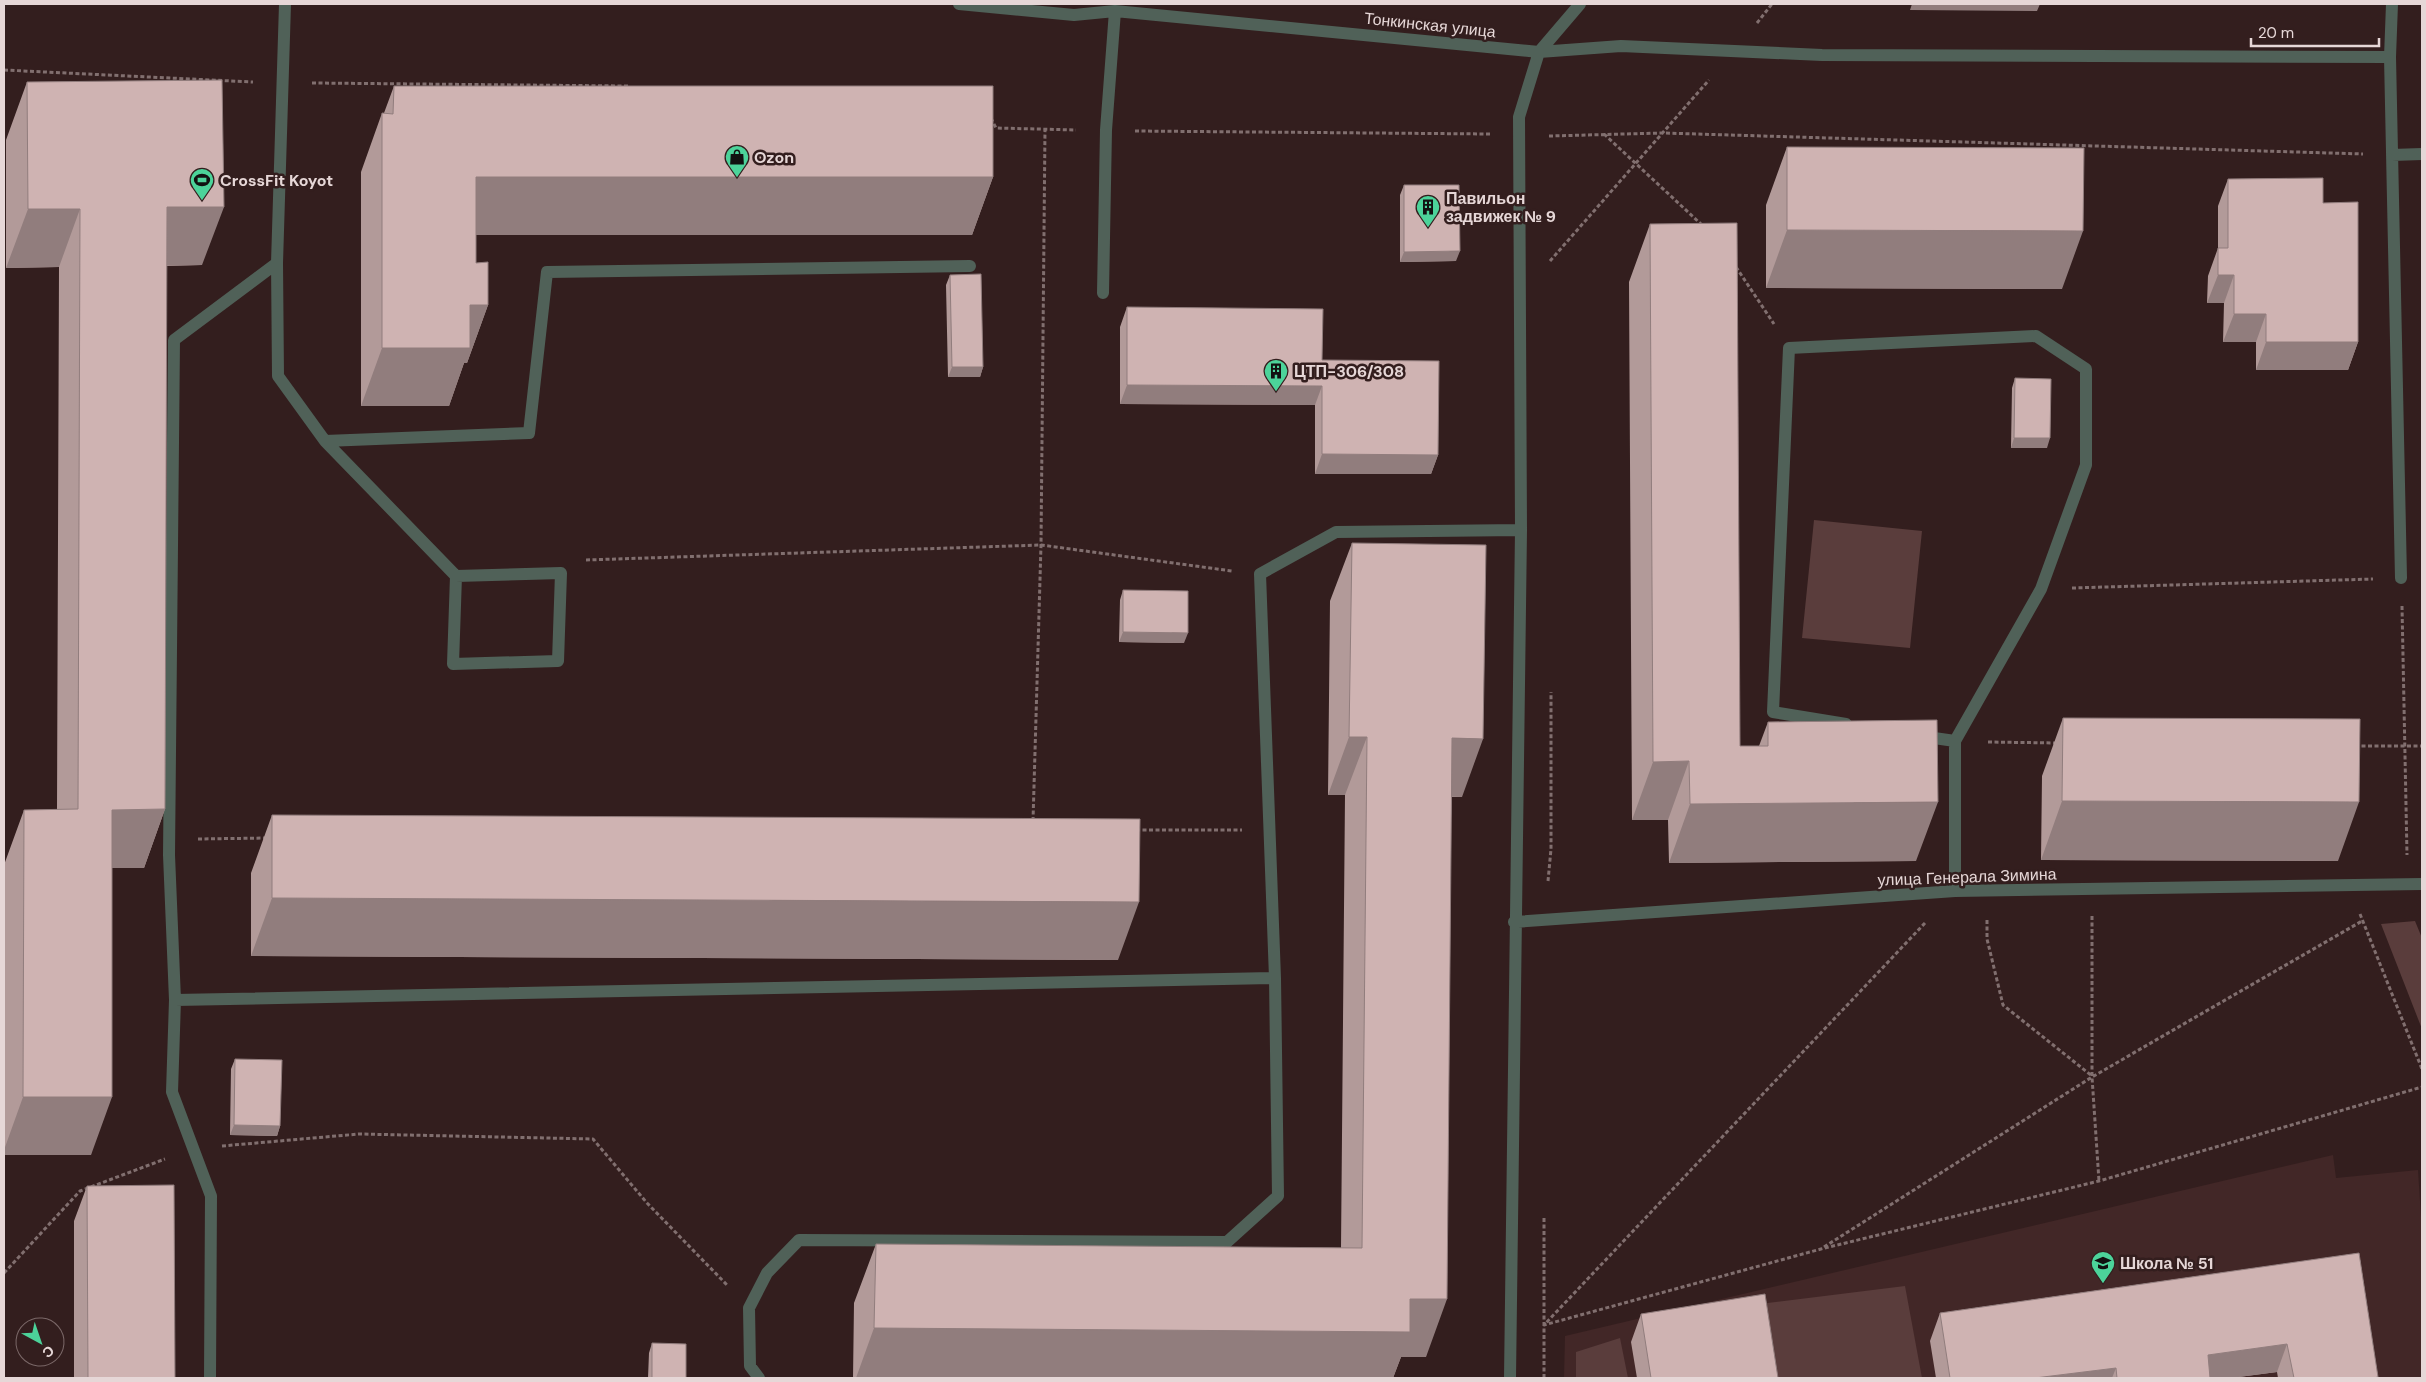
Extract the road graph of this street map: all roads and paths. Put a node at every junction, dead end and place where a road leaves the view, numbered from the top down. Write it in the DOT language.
graph roads {
  1 [pos="285,4"];
  2 [pos="959,4"];
  3 [pos="1082,4"];
  4 [pos="1580,4"];
  5 [pos="1772,4"];
  6 [pos="2392,4"];
  7 [pos="1115,11"];
  8 [pos="1074,15"];
  9 [pos="1735,51"];
  10 [pos="1539,52"];
  11 [pos="2390,56"];
  12 [pos="4,70"];
  13 [pos="282,83"];
  14 [pos="630,86"];
  15 [pos="988,113"];
  16 [pos="1045,129"];
  17 [pos="1106,130"];
  18 [pos="1663,133"];
  19 [pos="1604,134"];
  20 [pos="1549,136"];
  21 [pos="2422,154"];
  22 [pos="2392,155"];
  23 [pos="1636,163"];
  24 [pos="1704,228"];
  25 [pos="1550,262"];
  26 [pos="277,263"];
  27 [pos="1735,265"];
  28 [pos="970,266"];
  29 [pos="1103,293"];
  30 [pos="1789,348"];
  31 [pos="325,441"];
  32 [pos="1521,530"];
  33 [pos="1042,544"];
  34 [pos="585,560"];
  35 [pos="1260,574"];
  36 [pos="456,576"];
  37 [pos="2401,578"];
  38 [pos="2041,589"];
  39 [pos="1859,726"];
  40 [pos="1907,734"];
  41 [pos="1955,741"];
  42 [pos="2062,743"];
  43 [pos="2346,746"];
  44 [pos="2422,746"];
  45 [pos="2405,747"];
  46 [pos="1132,830"];
  47 [pos="1270,830"];
  48 [pos="1033,831"];
  49 [pos="268,838"];
  50 [pos="169,839"];
  51 [pos="2408,884"];
  52 [pos="2422,884"];
  53 [pos="2349,885"];
  54 [pos="2092,890"];
  55 [pos="1954,891"];
  56 [pos="1987,891"];
  57 [pos="2362,921"];
  58 [pos="1514,922"];
  59 [pos="1275,978"];
  60 [pos="175,1000"];
  61 [pos="2422,1069"];
  62 [pos="2092,1077"];
  63 [pos="2422,1087"];
  64 [pos="193,1148"];
  65 [pos="2099,1180"];
  66 [pos="1820,1249"];
  67 [pos="4,1273"];
  68 [pos="749,1308"];
  69 [pos="210,1378"];
  70 [pos="759,1378"];
  71 [pos="1510,1378"];
  1 -- 13 [label="street"];
  2 -- 8 [label="street, Тонкинская улица"];
  3 -- 8 [label="street"];
  4 -- 10 [label="street"];
  5 -- 9 [label="path"];
  6 -- 11 [label="street"];
  7 -- 8 [label="street, Тонкинская улица"];
  7 -- 10 [label="street, Тонкинская улица"];
  7 -- 17 [label="street"];
  9 -- 10 [label="street, Тонкинская улица"];
  9 -- 11 [label="street, Тонкинская улица"];
  9 -- 18 [label="path"];
  10 -- 32 [label="street"];
  11 -- 22 [label="street"];
  12 -- 13 [label="path"];
  13 -- 14 [label="path"];
  13 -- 26 [label="street"];
  15 -- 16 [label="path"];
  16 -- 17 [label="path"];
  16 -- 33 [label="path"];
  17 -- 29 [label="street"];
  18 -- 19 [label="path"];
  18 -- 22 [label="path"];
  18 -- 23 [label="path"];
  19 -- 20 [label="path"];
  19 -- 23 [label="path"];
  21 -- 22 [label="street"];
  22 -- 37 [label="street"];
  23 -- 24 [label="path"];
  23 -- 25 [label="path"];
  26 -- 31 [label="street"];
  26 -- 50 [label="street"];
  27 -- 30 [label="path"];
  28 -- 31 [label="street"];
  30 -- 38 [label="street"];
  30 -- 39 [label="street"];
  31 -- 36 [label="street"];
  32 -- 35 [label="street"];
  32 -- 58 [label="street"];
  33 -- 34 [label="path"];
  33 -- 35 [label="path"];
  33 -- 48 [label="path"];
  35 -- 47 [label="street"];
  36 -- 36 [label="street"];
  37 -- 38 [label="path"];
  37 -- 45 [label="path"];
  38 -- 41 [label="street"];
  40 -- 41 [label="street"];
  41 -- 42 [label="path"];
  41 -- 55 [label="street"];
  43 -- 45 [label="path"];
  44 -- 45 [label="path"];
  45 -- 51 [label="path"];
  46 -- 47 [label="path"];
  47 -- 59 [label="street"];
  49 -- 50 [label="path"];
  50 -- 60 [label="street"];
  51 -- 52 [label="street, улица Генерала Зимина"];
  51 -- 53 [label="street, улица Генерала Зимина"];
  53 -- 54 [label="street, улица Генерала Зимина"];
  53 -- 57 [label="path"];
  54 -- 56 [label="street, улица Генерала Зимина"];
  54 -- 62 [label="path"];
  55 -- 56 [label="street, улица Генерала Зимина"];
  55 -- 58 [label="street, улица Генерала Зимина"];
  55 -- 66 [label="path"];
  56 -- 62 [label="path"];
  57 -- 61 [label="path"];
  57 -- 62 [label="path"];
  58 -- 71 [label="street"];
  59 -- 60 [label="street"];
  59 -- 68 [label="street"];
  60 -- 64 [label="street"];
  62 -- 65 [label="path"];
  62 -- 66 [label="path"];
  63 -- 65 [label="path"];
  64 -- 67 [label="path"];
  64 -- 68 [label="path"];
  64 -- 69 [label="street"];
  65 -- 66 [label="path"];
  68 -- 70 [label="street"];
}
